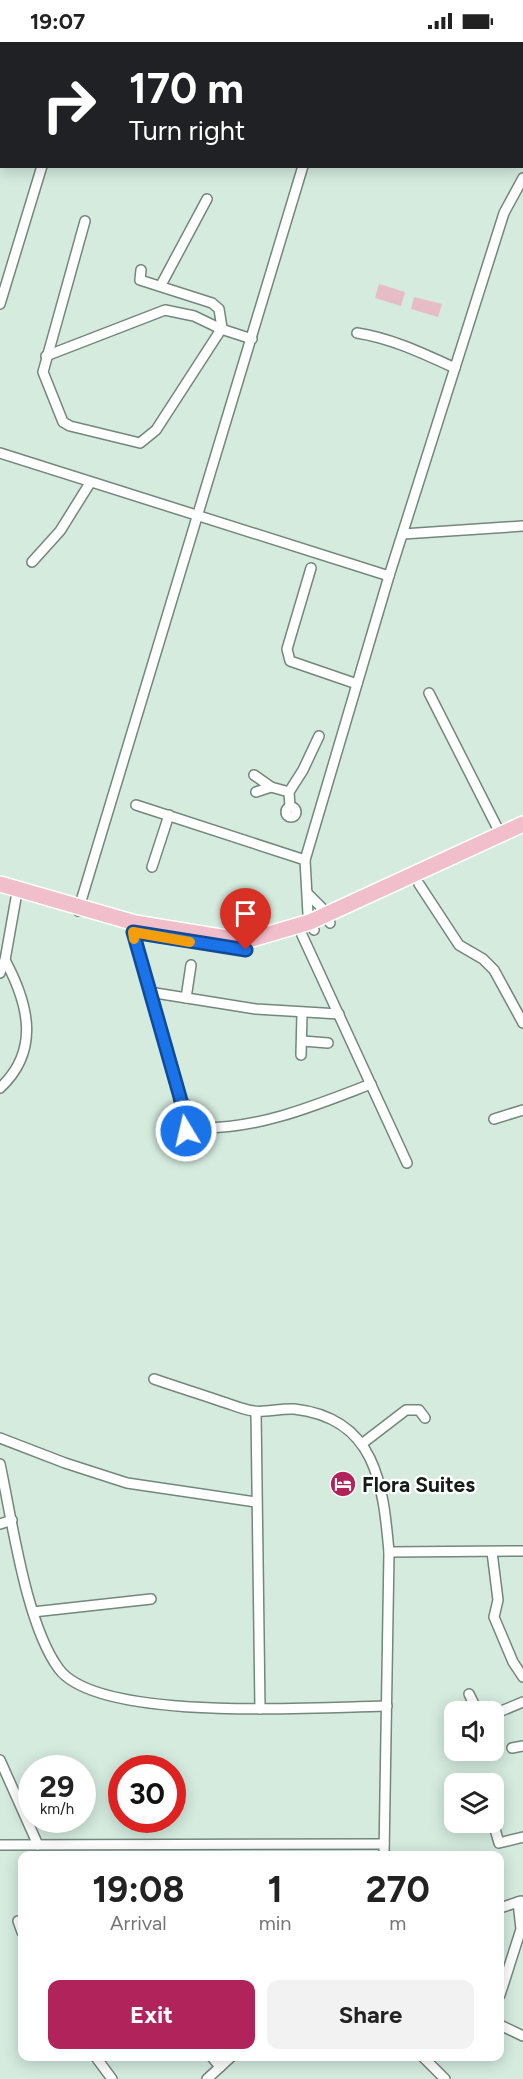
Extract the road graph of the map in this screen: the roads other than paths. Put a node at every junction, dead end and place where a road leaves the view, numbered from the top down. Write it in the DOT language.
graph roads {
  1 [pos="41,168"];
  2 [pos="302,168"];
  3 [pos="523,178"];
  4 [pos="207,199"];
  5 [pos="85,220"];
  6 [pos="141,270"];
  7 [pos="161,285"];
  8 [pos="0,304"];
  9 [pos="221,328"];
  10 [pos="357,333"];
  11 [pos="252,339"];
  12 [pos="46,356"];
  13 [pos="455,368"];
  14 [pos="0,453"];
  15 [pos="90,483"];
  16 [pos="196,516"];
  17 [pos="523,526"];
  18 [pos="403,534"];
  19 [pos="32,562"];
  20 [pos="311,568"];
  21 [pos="389,576"];
  22 [pos="357,684"];
  23 [pos="429,693"];
  24 [pos="319,736"];
  25 [pos="254,775"];
  26 [pos="271,787"];
  27 [pos="256,792"];
  28 [pos="289,792"];
  29 [pos="136,805"];
  30 [pos="169,815"];
  31 [pos="316,819"];
  32 [pos="523,824"];
  33 [pos="501,835"];
  34 [pos="523,835"];
  35 [pos="305,860"];
  36 [pos="152,867"];
  37 [pos="0,884"];
  38 [pos="419,884"];
  39 [pos="0,894"];
  40 [pos="308,894"];
  41 [pos="16,898"];
  42 [pos="78,909"];
  43 [pos="328,919"];
  44 [pos="309,929"];
  45 [pos="133,932"];
  46 [pos="5,960"];
  47 [pos="191,965"];
  48 [pos="0,973"];
  49 [pos="149,992"];
  50 [pos="186,998"];
  51 [pos="303,1013"];
  52 [pos="339,1014"];
  53 [pos="523,1023"];
  54 [pos="303,1041"];
  55 [pos="328,1043"];
  56 [pos="301,1055"];
  57 [pos="371,1084"];
  58 [pos="0,1088"];
  59 [pos="180,1097"];
  60 [pos="523,1110"];
  61 [pos="494,1119"];
  62 [pos="203,1128"];
  63 [pos="186,1131"];
  64 [pos="174,1146"];
  65 [pos="407,1164"];
  66 [pos="154,1379"];
  67 [pos="256,1412"];
  68 [pos="425,1418"];
  69 [pos="0,1438"];
  70 [pos="363,1443"];
  71 [pos="0,1464"];
  72 [pos="256,1502"];
  73 [pos="12,1520"];
  74 [pos="0,1524"];
  75 [pos="523,1551"];
  76 [pos="389,1552"];
  77 [pos="492,1552"];
  78 [pos="151,1599"];
  79 [pos="33,1612"];
  80 [pos="523,1677"];
  81 [pos="469,1694"];
  82 [pos="472,1701"];
  83 [pos="523,1702"];
  84 [pos="387,1706"];
  85 [pos="260,1709"];
  86 [pos="504,1710"];
  87 [pos="523,1746"];
  88 [pos="512,1748"];
  89 [pos="0,1760"];
  90 [pos="496,1833"];
  91 [pos="523,1838"];
  92 [pos="384,1844"];
  93 [pos="0,1845"];
  94 [pos="38,1845"];
  95 [pos="384,1851"];
  96 [pos="520,1901"];
  97 [pos="504,1907"];
  98 [pos="504,1982"];
  99 [pos="504,2027"];
  100 [pos="523,2036"];
  101 [pos="99,2061"];
  102 [pos="215,2061"];
  103 [pos="227,2061"];
  104 [pos="427,2061"];
  105 [pos="220,2067"];
  106 [pos="112,2079"];
  107 [pos="207,2079"];
  108 [pos="445,2079"];
  1 -- 8 [label="street"];
  2 -- 11 [label="street"];
  3 -- 13 [label="street"];
  4 -- 7 [label="street"];
  5 -- 12 [label="street"];
  6 -- 7 [label="street"];
  7 -- 9 [label="street"];
  9 -- 11 [label="street"];
  9 -- 12 [label="street"];
  9 -- 12 [label="street"];
  10 -- 13 [label="street"];
  11 -- 16 [label="street"];
  13 -- 18 [label="street"];
  14 -- 15 [label="street"];
  15 -- 16 [label="street"];
  15 -- 19 [label="street"];
  16 -- 21 [label="street"];
  16 -- 42 [label="street"];
  17 -- 18 [label="street"];
  18 -- 21 [label="street"];
  20 -- 22 [label="street"];
  21 -- 22 [label="street"];
  22 -- 31 [label="street"];
  23 -- 33 [label="street"];
  24 -- 28 [label="street"];
  25 -- 26 [label="street"];
  26 -- 27 [label="street"];
  26 -- 28 [label="street"];
  28 -- 31 [label="street"];
  29 -- 30 [label="street"];
  30 -- 35 [label="street"];
  30 -- 36 [label="street"];
  31 -- 35 [label="street"];
  32 -- 33 [label="main road"];
  33 -- 43 [label="main road"];
  34 -- 38 [label="main road"];
  35 -- 40 [label="street"];
  37 -- 42 [label="main road"];
  38 -- 43 [label="main road"];
  38 -- 53 [label="street"];
  39 -- 41 [label="main road"];
  40 -- 43 [label="street"];
  40 -- 44 [label="street"];
  41 -- 42 [label="main road"];
  41 -- 46 [label="street"];
  42 -- 44 [label="main road"];
  42 -- 45 [label="main road"];
  43 -- 44 [label="main road"];
  44 -- 45 [label="main road"];
  44 -- 52 [label="street"];
  45 -- 49 [label="street"];
  46 -- 48 [label="street"];
  46 -- 58 [label="street"];
  47 -- 50 [label="street"];
  49 -- 50 [label="street"];
  49 -- 59 [label="street"];
  50 -- 51 [label="street"];
  51 -- 52 [label="street"];
  51 -- 54 [label="street"];
  52 -- 57 [label="street"];
  54 -- 55 [label="street"];
  54 -- 56 [label="street"];
  57 -- 62 [label="street"];
  57 -- 65 [label="street"];
  59 -- 62 [label="street"];
  59 -- 63 [label="street"];
  60 -- 61 [label="street"];
  62 -- 63 [label="street"];
  63 -- 64 [label="street"];
  66 -- 67 [label="street"];
  67 -- 70 [label="street"];
  67 -- 72 [label="street"];
  68 -- 70 [label="street"];
  69 -- 72 [label="street"];
  70 -- 76 [label="street"];
  71 -- 73 [label="street"];
  72 -- 85 [label="street"];
  73 -- 74 [label="street"];
  73 -- 79 [label="street"];
  75 -- 77 [label="street"];
  76 -- 77 [label="street"];
  76 -- 84 [label="street"];
  77 -- 80 [label="street"];
  78 -- 79 [label="street"];
  79 -- 85 [label="street"];
  81 -- 82 [label="street"];
  83 -- 86 [label="street"];
  84 -- 85 [label="street"];
  84 -- 92 [label="street"];
  87 -- 88 [label="street"];
  89 -- 94 [label="street"];
  90 -- 91 [label="street"];
  92 -- 94 [label="street"];
  92 -- 95 [label="street"];
  93 -- 94 [label="street"];
  96 -- 97 [label="street"];
  96 -- 98 [label="street"];
  99 -- 100 [label="street"];
  101 -- 106 [label="street"];
  102 -- 105 [label="street"];
  103 -- 105 [label="street"];
  104 -- 108 [label="street"];
  105 -- 107 [label="street"];
}
